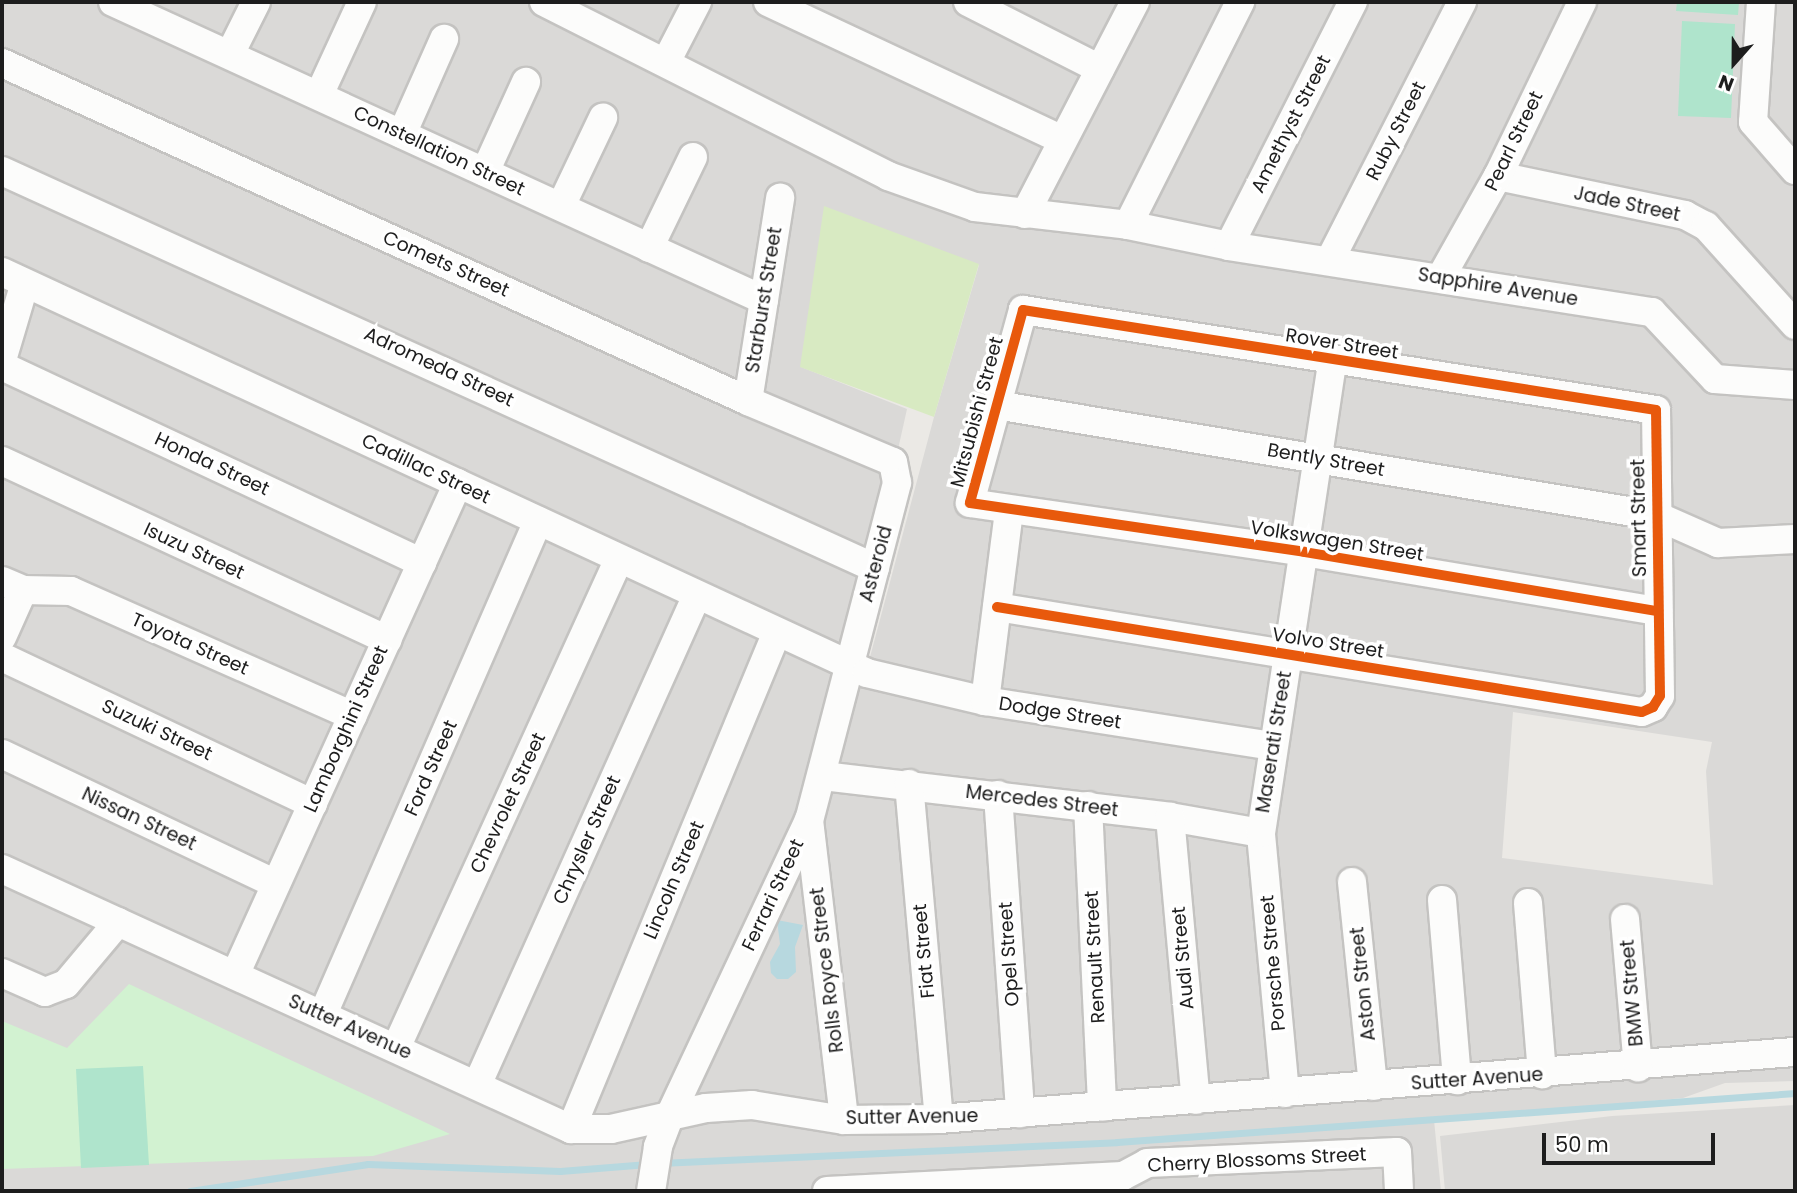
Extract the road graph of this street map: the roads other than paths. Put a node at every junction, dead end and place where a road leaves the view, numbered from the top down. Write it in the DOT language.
graph roads {
  1 [pos="113,2"];
  2 [pos="256,2"];
  3 [pos="362,2"];
  4 [pos="544,2"];
  5 [pos="696,2"];
  6 [pos="768,2"];
  7 [pos="968,2"];
  8 [pos="1135,2"];
  9 [pos="1240,2"];
  10 [pos="1353,2"];
  11 [pos="1462,2"];
  12 [pos="1582,2"];
  13 [pos="1761,2"];
  14 [pos="444,39"];
  15 [pos="230,54"];
  16 [pos="2,62"];
  17 [pos="666,62"];
  18 [pos="1100,69"];
  19 [pos="526,82"];
  20 [pos="319,95"];
  21 [pos="603,118"];
  22 [pos="402,134"];
  23 [pos="1062,140"];
  24 [pos="693,157"];
  25 [pos="1795,170"];
  26 [pos="2,171"];
  27 [pos="485,172"];
  28 [pos="1498,176"];
  29 [pos="780,198"];
  30 [pos="561,206"];
  31 [pos="1025,214"];
  32 [pos="1128,225"];
  33 [pos="1229,246"];
  34 [pos="649,248"];
  35 [pos="1330,260"];
  36 [pos="13,277"];
  37 [pos="1441,278"];
  38 [pos="764,300"];
  39 [pos="1023,310"];
  40 [pos="1795,325"];
  41 [pos="1332,361"];
  42 [pos="2,363"];
  43 [pos="1795,385"];
  44 [pos="748,401"];
  45 [pos="996,405"];
  46 [pos="1656,410"];
  47 [pos="1318,458"];
  48 [pos="2,461"];
  49 [pos="893,462"];
  50 [pos="458,483"];
  51 [pos="1009,512"];
  52 [pos="1657,516"];
  53 [pos="538,521"];
  54 [pos="1795,539"];
  55 [pos="1304,552"];
  56 [pos="619,559"];
  57 [pos="422,562"];
  58 [pos="875,568"];
  59 [pos="12,585"];
  60 [pos="697,595"];
  61 [pos="998,607"];
  62 [pos="1658,611"];
  63 [pos="777,632"];
  64 [pos="2,637"];
  65 [pos="387,640"];
  66 [pos="1287,655"];
  67 [pos="2,657"];
  68 [pos="849,665"];
  69 [pos="985,701"];
  70 [pos="1653,707"];
  71 [pos="353,716"];
  72 [pos="1273,746"];
  73 [pos="2,754"];
  74 [pos="823,776"];
  75 [pos="909,784"];
  76 [pos="998,795"];
  77 [pos="313,804"];
  78 [pos="1088,806"];
  79 [pos="1170,817"];
  80 [pos="809,820"];
  81 [pos="1261,833"];
  82 [pos="2,869"];
  83 [pos="1352,882"];
  84 [pos="276,884"];
  85 [pos="1442,900"];
  86 [pos="1528,904"];
  87 [pos="1625,919"];
  88 [pos="118,922"];
  89 [pos="2,973"];
  90 [pos="235,975"];
  91 [pos="323,1014"];
  92 [pos="396,1048"];
  93 [pos="1795,1052"];
  94 [pos="1638,1067"];
  95 [pos="1542,1074"];
  96 [pos="1457,1080"];
  97 [pos="477,1085"];
  98 [pos="1373,1086"];
  99 [pos="1285,1093"];
  100 [pos="1196,1100"];
  101 [pos="1102,1107"];
  102 [pos="1020,1113"];
  103 [pos="670,1115"];
  104 [pos="939,1119"];
  105 [pos="844,1120"];
  106 [pos="571,1129"];
  107 [pos="1124,1184"];
  108 [pos="651,1189"];
  109 [pos="827,1191"];
  110 [pos="1399,1191"];
  1 -- 15 [label="street, Constellation Street"];
  2 -- 15 [label="street"];
  3 -- 20 [label="street"];
  4 -- 17 [label="street, Sapphire Avenue"];
  5 -- 17 [label="street"];
  6 -- 23 [label="street"];
  7 -- 18 [label="street"];
  8 -- 18 [label="street"];
  9 -- 32 [label="street"];
  10 -- 33 [label="street, Amethyst Street"];
  11 -- 35 [label="street, Ruby Street"];
  12 -- 28 [label="street, Pearl Street"];
  13 -- 25 [label="street"];
  14 -- 22 [label="street"];
  15 -- 20 [label="street, Constellation Street"];
  16 -- 44 [label="street, Comets Street"];
  17 -- 31 [label="street, Sapphire Avenue"];
  18 -- 23 [label="street"];
  19 -- 27 [label="street"];
  20 -- 22 [label="street, Constellation Street"];
  21 -- 30 [label="street"];
  22 -- 27 [label="street, Constellation Street"];
  23 -- 31 [label="street"];
  24 -- 34 [label="street"];
  26 -- 58 [label="street, Adromeda Street"];
  27 -- 30 [label="street, Constellation Street"];
  28 -- 37 [label="street, Pearl Street"];
  28 -- 40 [label="street, Jade Street"];
  29 -- 38 [label="street, Starburst Street"];
  30 -- 34 [label="street, Constellation Street"];
  31 -- 32 [label="street, Sapphire Avenue"];
  32 -- 33 [label="street, Sapphire Avenue"];
  33 -- 35 [label="street, Sapphire Avenue"];
  34 -- 38 [label="street, Constellation Street"];
  35 -- 37 [label="street, Sapphire Avenue"];
  36 -- 42 [label="street"];
  36 -- 50 [label="street, Cadillac Street"];
  37 -- 43 [label="street, Sapphire Avenue"];
  38 -- 44 [label="street, Starburst Street"];
  39 -- 41 [label="street, Rover Street"];
  39 -- 45 [label="street, Mitsubishi Street"];
  41 -- 46 [label="street, Rover Street"];
  41 -- 47 [label="street, Maserati Street"];
  42 -- 57 [label="street, Honda Street"];
  44 -- 49 [label="street, Comets Street"];
  45 -- 47 [label="street, Bently Street"];
  45 -- 51 [label="street, Mitsubishi Street"];
  46 -- 52 [label="street, Smart Street"];
  47 -- 52 [label="street, Bently Street"];
  47 -- 55 [label="street, Maserati Street"];
  48 -- 65 [label="street, Isuzu Street"];
  49 -- 58 [label="street, Asteroid"];
  50 -- 53 [label="street, Cadillac Street"];
  50 -- 57 [label="street, Lamborghini Street"];
  51 -- 55 [label="street, Volkswagen Street"];
  51 -- 61 [label="street"];
  52 -- 54 [label="street, Bently Street"];
  52 -- 62 [label="street, Smart Street"];
  53 -- 56 [label="street, Cadillac Street"];
  53 -- 91 [label="street, Ford Street"];
  55 -- 62 [label="street, Volkswagen Street"];
  55 -- 66 [label="street, Maserati Street"];
  56 -- 60 [label="street, Cadillac Street"];
  56 -- 92 [label="street, Chevrolet Street"];
  57 -- 65 [label="street, Lamborghini Street"];
  58 -- 68 [label="street, Asteroid"];
  59 -- 64 [label="street"];
  59 -- 71 [label="street, Toyota Street"];
  60 -- 63 [label="street, Cadillac Street"];
  60 -- 97 [label="street, Chrysler Street"];
  61 -- 66 [label="street, Volvo Street"];
  61 -- 69 [label="street"];
  62 -- 70 [label="street, Smart Street"];
  63 -- 68 [label="street, Cadillac Street"];
  63 -- 106 [label="street, Lincoln Street"];
  65 -- 71 [label="street, Lamborghini Street"];
  66 -- 70 [label="street, Volvo Street"];
  66 -- 72 [label="street, Maserati Street"];
  67 -- 77 [label="street, Suzuki Street"];
  68 -- 69 [label="street, Dodge Street"];
  68 -- 74 [label="street, Ferrari Street"];
  69 -- 72 [label="street, Dodge Street"];
  71 -- 77 [label="street, Lamborghini Street"];
  72 -- 81 [label="street, Maserati Street"];
  73 -- 84 [label="street, Nissan Street"];
  74 -- 75 [label="street, Mercedes Street"];
  74 -- 80 [label="street, Ferrari Street"];
  75 -- 76 [label="street, Mercedes Street"];
  75 -- 104 [label="street, Fiat Street"];
  76 -- 78 [label="street, Mercedes Street"];
  76 -- 102 [label="street, Opel Street"];
  77 -- 84 [label="street, Lamborghini Street"];
  78 -- 79 [label="street, Mercedes Street"];
  78 -- 101 [label="street, Renault Street"];
  79 -- 81 [label="street, Mercedes Street"];
  79 -- 100 [label="street, Audi Street"];
  80 -- 103 [label="street, Ferrari Street"];
  80 -- 105 [label="street, Rolls Royce Street"];
  81 -- 99 [label="street, Porsche Street"];
  82 -- 88 [label="street, Sutter Avenue"];
  83 -- 98 [label="street, Aston Street"];
  84 -- 90 [label="street, Lamborghini Street"];
  85 -- 96 [label="street"];
  86 -- 95 [label="street"];
  87 -- 94 [label="street, BMW Street"];
  88 -- 89 [label="street"];
  88 -- 90 [label="street, Sutter Avenue"];
  90 -- 91 [label="street, Sutter Avenue"];
  91 -- 92 [label="street, Sutter Avenue"];
  92 -- 97 [label="street, Sutter Avenue"];
  93 -- 94 [label="street, Sutter Avenue"];
  94 -- 95 [label="street, Sutter Avenue"];
  95 -- 96 [label="street, Sutter Avenue"];
  96 -- 98 [label="street, Sutter Avenue"];
  97 -- 106 [label="street, Sutter Avenue"];
  98 -- 99 [label="street, Sutter Avenue"];
  99 -- 100 [label="street, Sutter Avenue"];
  100 -- 101 [label="street, Sutter Avenue"];
  101 -- 102 [label="street, Sutter Avenue"];
  102 -- 104 [label="street, Sutter Avenue"];
  103 -- 105 [label="street, Sutter Avenue"];
  103 -- 106 [label="street, Sutter Avenue"];
  103 -- 108 [label="street, Ferrari Street"];
  104 -- 105 [label="street, Sutter Avenue"];
  107 -- 109 [label="street, Cherry Blossoms Street"];
  107 -- 110 [label="street, Cherry Blossoms Street"];
}
